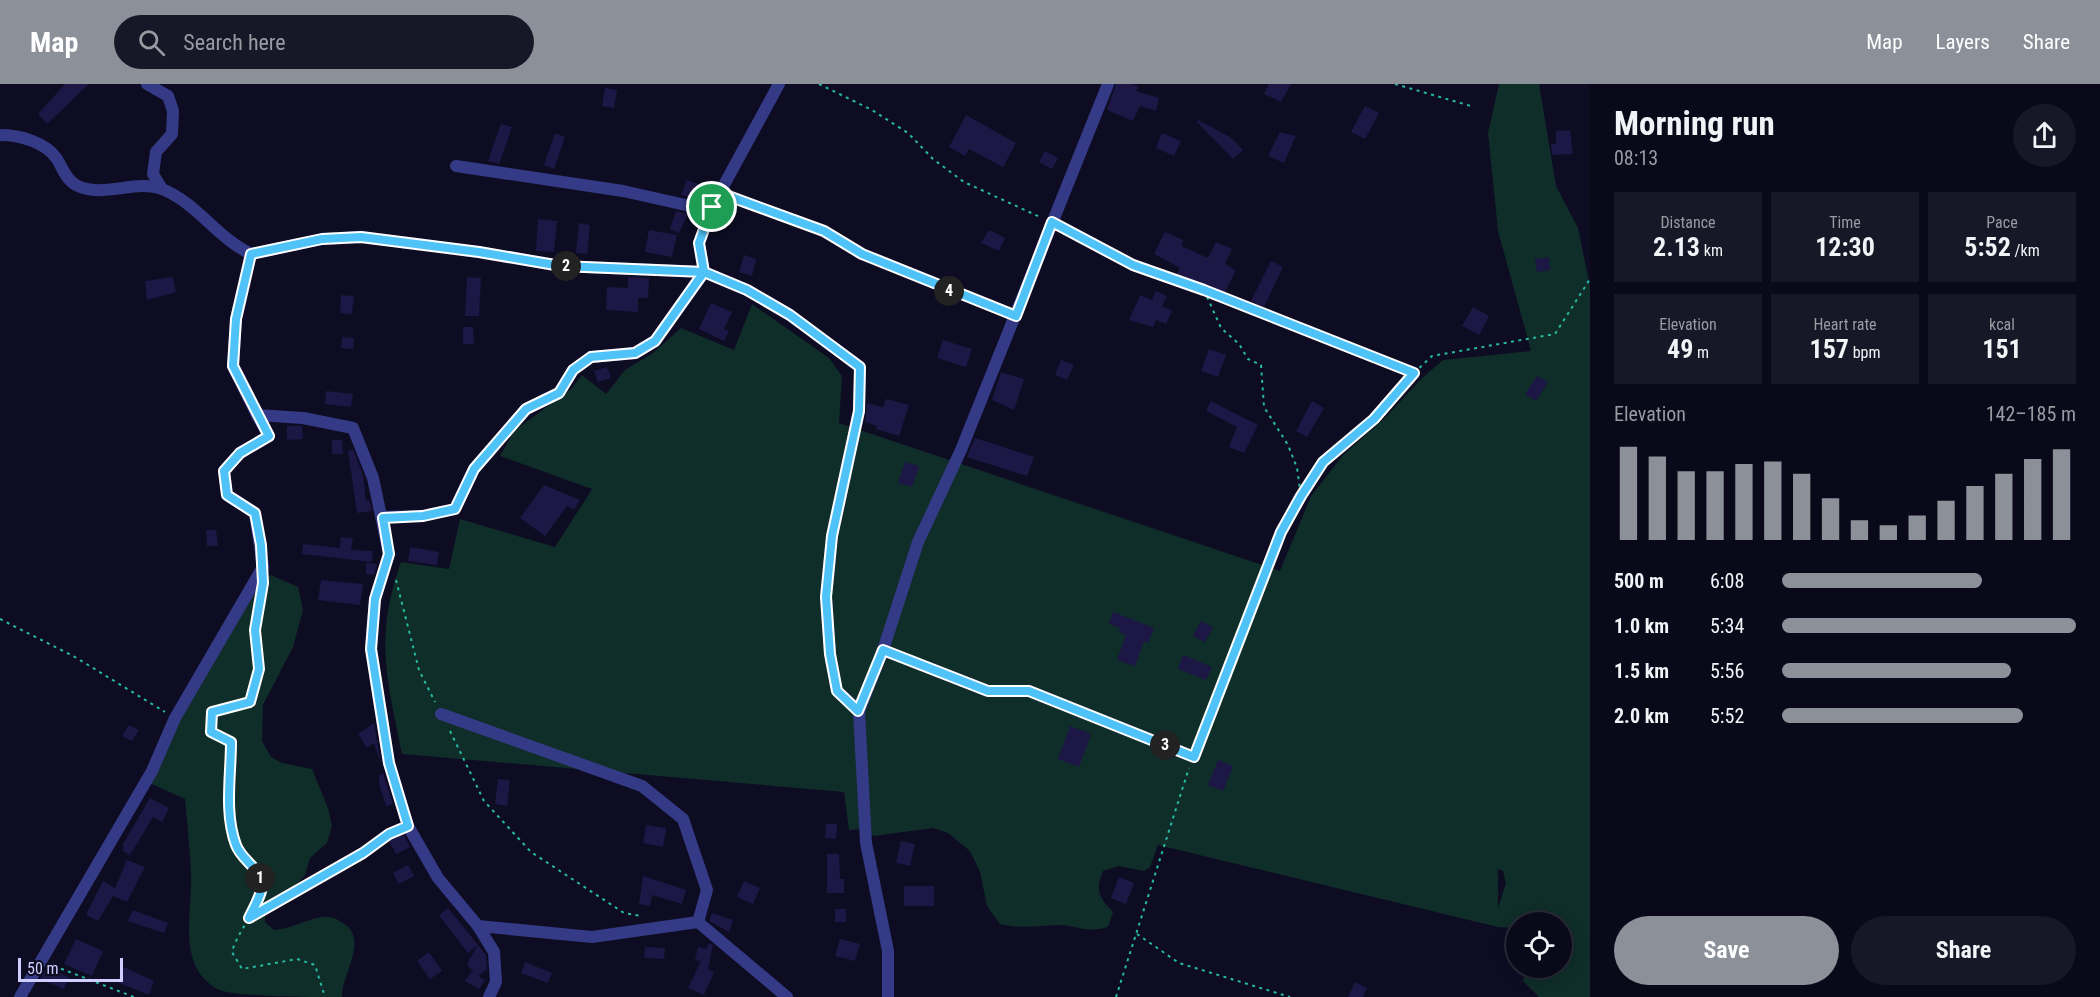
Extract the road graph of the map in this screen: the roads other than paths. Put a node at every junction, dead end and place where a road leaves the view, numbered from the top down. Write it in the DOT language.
graph roads {
  1 [pos="148,84"];
  2 [pos="779,84"];
  3 [pos="1108,84"];
  4 [pos="0,135"];
  5 [pos="456,166"];
  6 [pos="162,189"];
  7 [pos="712,207"];
  8 [pos="251,254"];
  9 [pos="704,272"];
  10 [pos="257,416"];
  11 [pos="383,518"];
  12 [pos="883,650"];
  13 [pos="858,711"];
  14 [pos="441,714"];
  15 [pos="1194,757"];
  16 [pos="698,922"];
  17 [pos="478,926"];
  18 [pos="20,997"];
  19 [pos="489,997"];
  20 [pos="787,997"];
  21 [pos="888,997"];
  1 -- 6 [label="street"];
  2 -- 7 [label="street"];
  3 -- 12 [label="street"];
  4 -- 6 [label="street"];
  5 -- 7 [label="street"];
  6 -- 8 [label="street"];
  7 -- 9 [label="street"];
  8 -- 9 [label="street"];
  8 -- 10 [label="street"];
  9 -- 11 [label="street"];
  9 -- 13 [label="street"];
  10 -- 11 [label="street"];
  10 -- 18 [label="street"];
  11 -- 17 [label="street"];
  12 -- 13 [label="street"];
  12 -- 15 [label="street"];
  13 -- 21 [label="street"];
  14 -- 16 [label="street"];
  16 -- 17 [label="street"];
  16 -- 20 [label="street"];
  17 -- 19 [label="street"];
}
